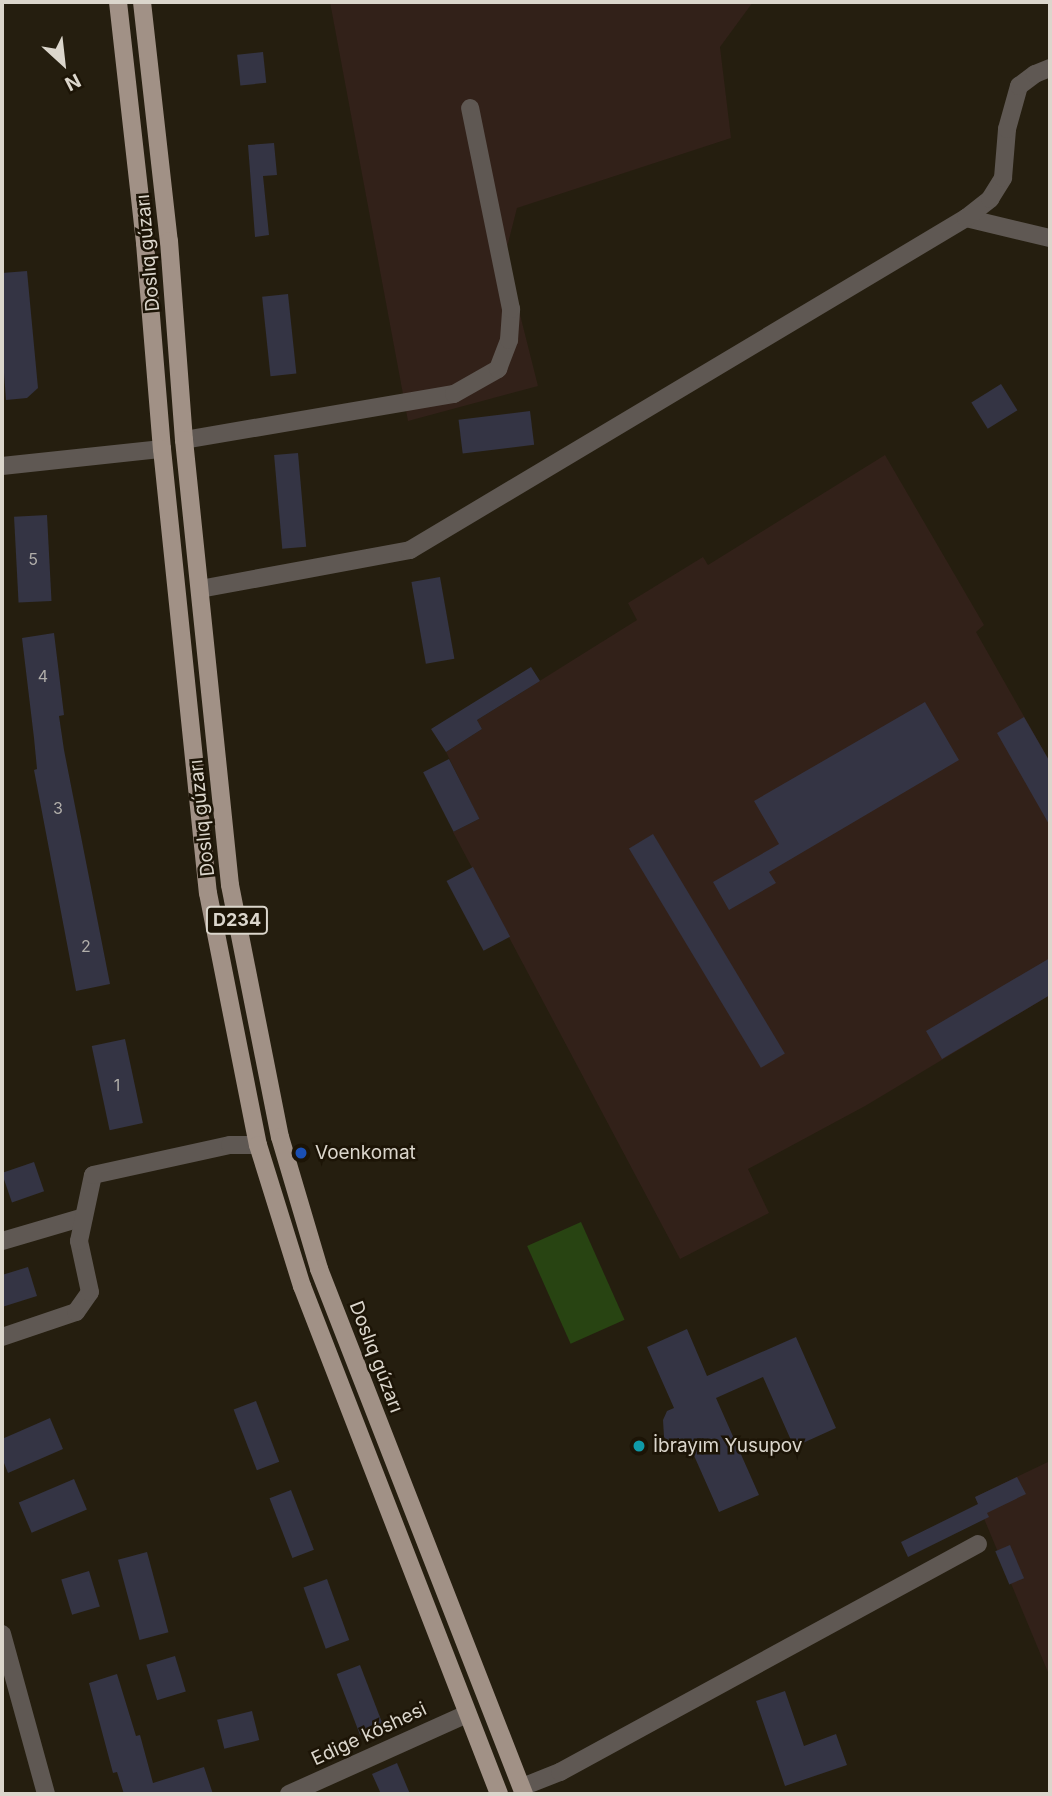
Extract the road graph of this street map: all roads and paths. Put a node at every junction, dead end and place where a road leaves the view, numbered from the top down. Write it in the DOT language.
graph roads {
  1 [pos="118,2"];
  2 [pos="142,2"];
  3 [pos="1050,68"];
  4 [pos="470,108"];
  5 [pos="966,218"];
  6 [pos="1050,238"];
  7 [pos="169,241"];
  8 [pos="145,243"];
  9 [pos="184,440"];
  10 [pos="162,449"];
  11 [pos="2,466"];
  12 [pos="200,589"];
  13 [pos="258,1145"];
  14 [pos="84,1217"];
  15 [pos="2,1241"];
  16 [pos="2,1337"];
  17 [pos="978,1544"];
  18 [pos="2,1634"];
  19 [pos="467,1714"];
  20 [pos="523,1791"];
  21 [pos="46,1794"];
  22 [pos="289,1794"];
  23 [pos="499,1794"];
  1 -- 8 [label="main road, Doslıq gúzarı / D234"];
  2 -- 7 [label="main road, Doslıq gúzarı / D234"];
  3 -- 5 [label="street"];
  4 -- 9 [label="street"];
  5 -- 6 [label="street"];
  5 -- 12 [label="street"];
  7 -- 8 [label="main road"];
  7 -- 9 [label="main road, Doslıq gúzarı / D234"];
  8 -- 10 [label="main road, Doslıq gúzarı / D234"];
  9 -- 12 [label="main road, Doslıq gúzarı / D234"];
  10 -- 11 [label="street"];
  10 -- 13 [label="main road, Doslıq gúzarı / D234"];
  12 -- 20 [label="main road, Doslıq gúzarı / D234"];
  13 -- 14 [label="street"];
  13 -- 19 [label="main road, Doslıq gúzarı / D234"];
  14 -- 15 [label="street"];
  14 -- 16 [label="street"];
  17 -- 20 [label="street"];
  18 -- 21 [label="street"];
  19 -- 22 [label="street, Edige kóshesi"];
  19 -- 23 [label="main road, Doslıq gúzarı / D234"];
}
